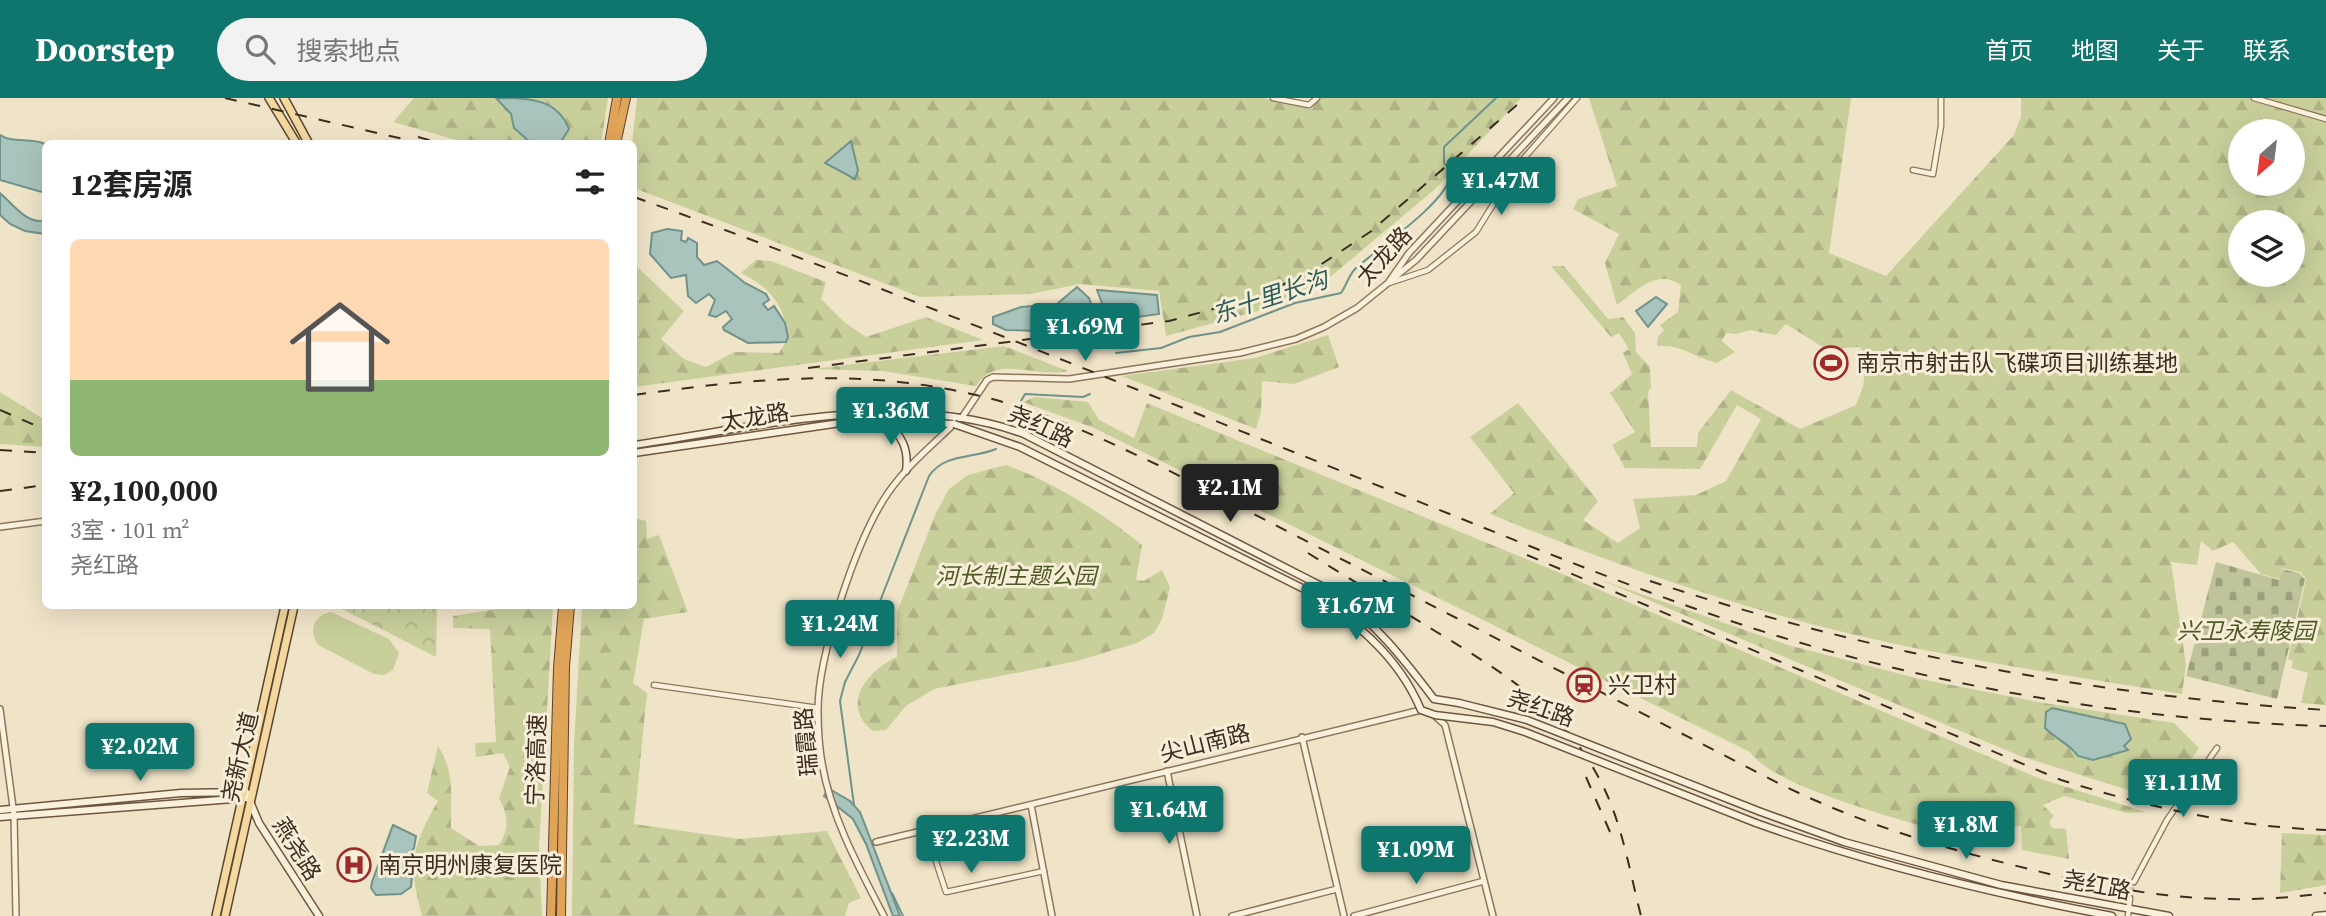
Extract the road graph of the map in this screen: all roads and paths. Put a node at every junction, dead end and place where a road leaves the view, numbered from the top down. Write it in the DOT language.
graph roads {
  1 [pos="269,98"];
  2 [pos="284,98"];
  3 [pos="617,98"];
  4 [pos="626,98"];
  5 [pos="1273,98"];
  6 [pos="1317,98"];
  7 [pos="1554,98"];
  8 [pos="1568,98"];
  9 [pos="1577,98"];
  10 [pos="1941,98"];
  11 [pos="2255,98"];
  12 [pos="2326,119"];
  13 [pos="295,140"];
  14 [pos="307,140"];
  15 [pos="610,140"];
  16 [pos="617,140"];
  17 [pos="1913,170"];
  18 [pos="1388,283"];
  19 [pos="963,416"];
  20 [pos="883,421"];
  21 [pos="954,424"];
  22 [pos="637,445"];
  23 [pos="637,453"];
  24 [pos="906,471"];
  25 [pos="42,522"];
  26 [pos="0,527"];
  27 [pos="284,609"];
  28 [pos="293,609"];
  29 [pos="563,609"];
  30 [pos="570,609"];
  31 [pos="654,684"];
  32 [pos="818,708"];
  33 [pos="0,709"];
  34 [pos="1421,710"];
  35 [pos="1435,715"];
  36 [pos="1302,737"];
  37 [pos="2217,748"];
  38 [pos="1167,771"];
  39 [pos="248,797"];
  40 [pos="1031,805"];
  41 [pos="0,810"];
  42 [pos="14,812"];
  43 [pos="0,817"];
  44 [pos="926,831"];
  45 [pos="876,842"];
  46 [pos="1044,871"];
  47 [pos="1484,881"];
  48 [pos="2134,882"];
  49 [pos="1338,889"];
  50 [pos="2130,898"];
  51 [pos="2129,912"];
  52 [pos="2326,915"];
  53 [pos="16,916"];
  54 [pos="216,916"];
  55 [pos="225,916"];
  56 [pos="319,916"];
  57 [pos="550,916"];
  58 [pos="564,916"];
  59 [pos="884,916"];
  60 [pos="1052,916"];
  61 [pos="1197,916"];
  62 [pos="1232,916"];
  63 [pos="1344,916"];
  64 [pos="1354,916"];
  65 [pos="1493,916"];
  66 [pos="2112,916"];
  67 [pos="2169,916"];
  68 [pos="2316,916"];
  1 -- 13 [label="main road"];
  2 -- 14 [label="main road"];
  3 -- 15 [label="highway"];
  4 -- 16 [label="highway"];
  5 -- 6 [label="street"];
  7 -- 18 [label="street, 太龙路"];
  8 -- 18 [label="street"];
  9 -- 18 [label="street"];
  10 -- 17 [label="street"];
  11 -- 12 [label="street"];
  18 -- 19 [label="street, 太龙路"];
  19 -- 21 [label="main road, 太龙路"];
  19 -- 22 [label="main road, 太龙路"];
  19 -- 51 [label="main road, 尧红路, bridge"];
  20 -- 21 [label="main road, 太龙路"];
  20 -- 23 [label="main road, 太龙路"];
  20 -- 24 [label="main road"];
  21 -- 24 [label="street, 瑞霞路"];
  21 -- 34 [label="main road, 尧红路, bridge"];
  24 -- 32 [label="street, 瑞霞路"];
  25 -- 26 [label="street"];
  27 -- 39 [label="main road, 尧新大道"];
  28 -- 39 [label="main road, 尧新大道"];
  29 -- 57 [label="highway, 宁洛高速"];
  30 -- 58 [label="highway, 宁洛高速"];
  31 -- 32 [label="street"];
  32 -- 59 [label="street, 瑞霞路"];
  33 -- 42 [label="street"];
  34 -- 35 [label="main road, 尧红路, bridge"];
  34 -- 36 [label="street, 尖山南路"];
  35 -- 47 [label="street"];
  35 -- 66 [label="main road, 尧红路, bridge"];
  36 -- 38 [label="street, 尖山南路"];
  36 -- 49 [label="street"];
  37 -- 48 [label="street"];
  38 -- 40 [label="street, 尖山南路"];
  38 -- 61 [label="street"];
  39 -- 42 [label="main road"];
  39 -- 54 [label="main road, 尧新大道"];
  39 -- 55 [label="main road, 尧新大道"];
  39 -- 56 [label="main road, 燕尧路"];
  40 -- 44 [label="street, 尖山南路"];
  40 -- 46 [label="street"];
  41 -- 42 [label="main road"];
  42 -- 43 [label="main road"];
  42 -- 53 [label="street"];
  44 -- 45 [label="street, 尖山南路"];
  44 -- 46 [label="street"];
  46 -- 60 [label="street"];
  47 -- 64 [label="street"];
  47 -- 65 [label="street"];
  49 -- 62 [label="street"];
  49 -- 63 [label="street"];
  50 -- 51 [label="street"];
  51 -- 67 [label="main road, 尧红路"];
  52 -- 68 [label="main road"];
}
